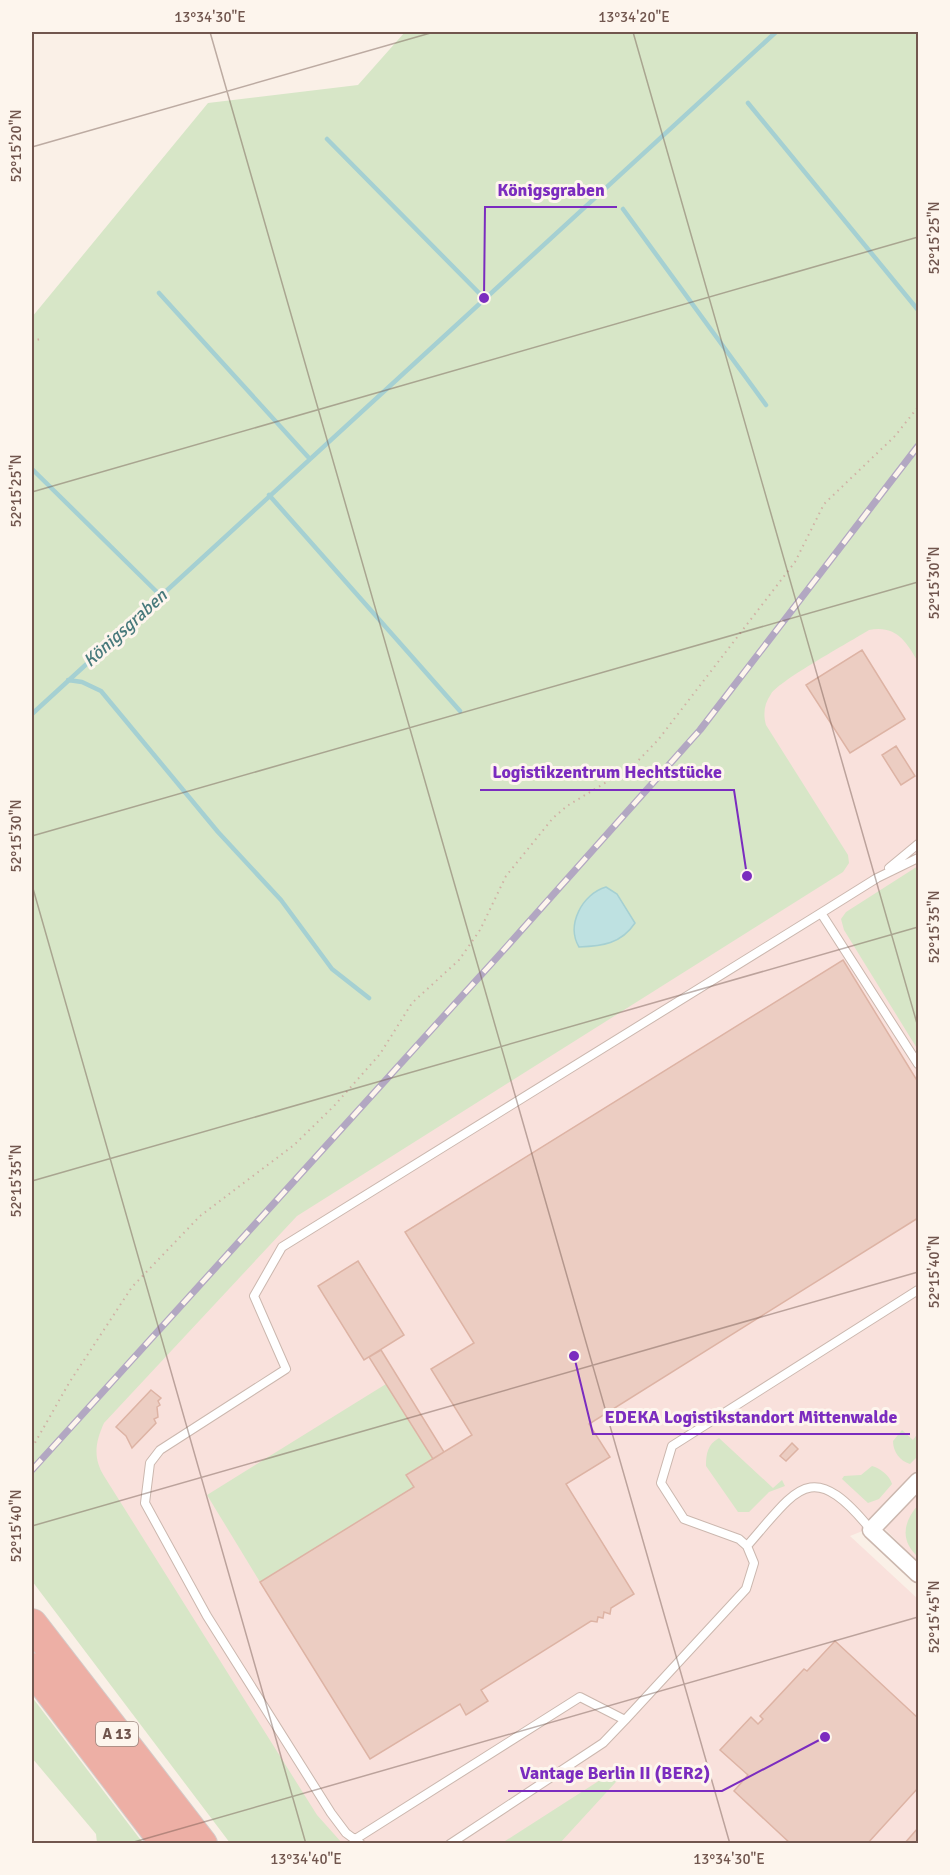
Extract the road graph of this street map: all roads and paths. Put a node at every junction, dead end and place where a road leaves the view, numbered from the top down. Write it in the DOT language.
graph roads {
  1 [pos="42,338"];
  2 [pos="32,342"];
  3 [pos="918,407"];
  4 [pos="918,844"];
  5 [pos="918,858"];
  6 [pos="878,878"];
  7 [pos="821,913"];
  8 [pos="918,1064"];
  9 [pos="918,1290"];
  10 [pos="32,1448"];
  11 [pos="918,1481"];
  12 [pos="872,1530"];
  13 [pos="747,1546"];
  14 [pos="918,1574"];
  15 [pos="32,1624"];
  16 [pos="32,1668"];
  17 [pos="625,1720"];
  18 [pos="358,1842"];
  19 [pos="166,1844"];
  20 [pos="202,1844"];
  21 [pos="450,1844"];
  1 -- 2 [label="path"];
  3 -- 10 [label="path"];
  4 -- 6 [label="lane"];
  5 -- 6 [label="lane"];
  6 -- 7 [label="lane"];
  7 -- 8 [label="lane"];
  7 -- 18 [label="lane"];
  9 -- 13 [label="lane"];
  11 -- 12 [label="street"];
  12 -- 13 [label="lane"];
  12 -- 14 [label="street"];
  13 -- 17 [label="lane"];
  15 -- 20 [label="highway, A 13"];
  16 -- 19 [label="highway, A 13"];
  17 -- 18 [label="lane"];
  17 -- 21 [label="lane"];
}
